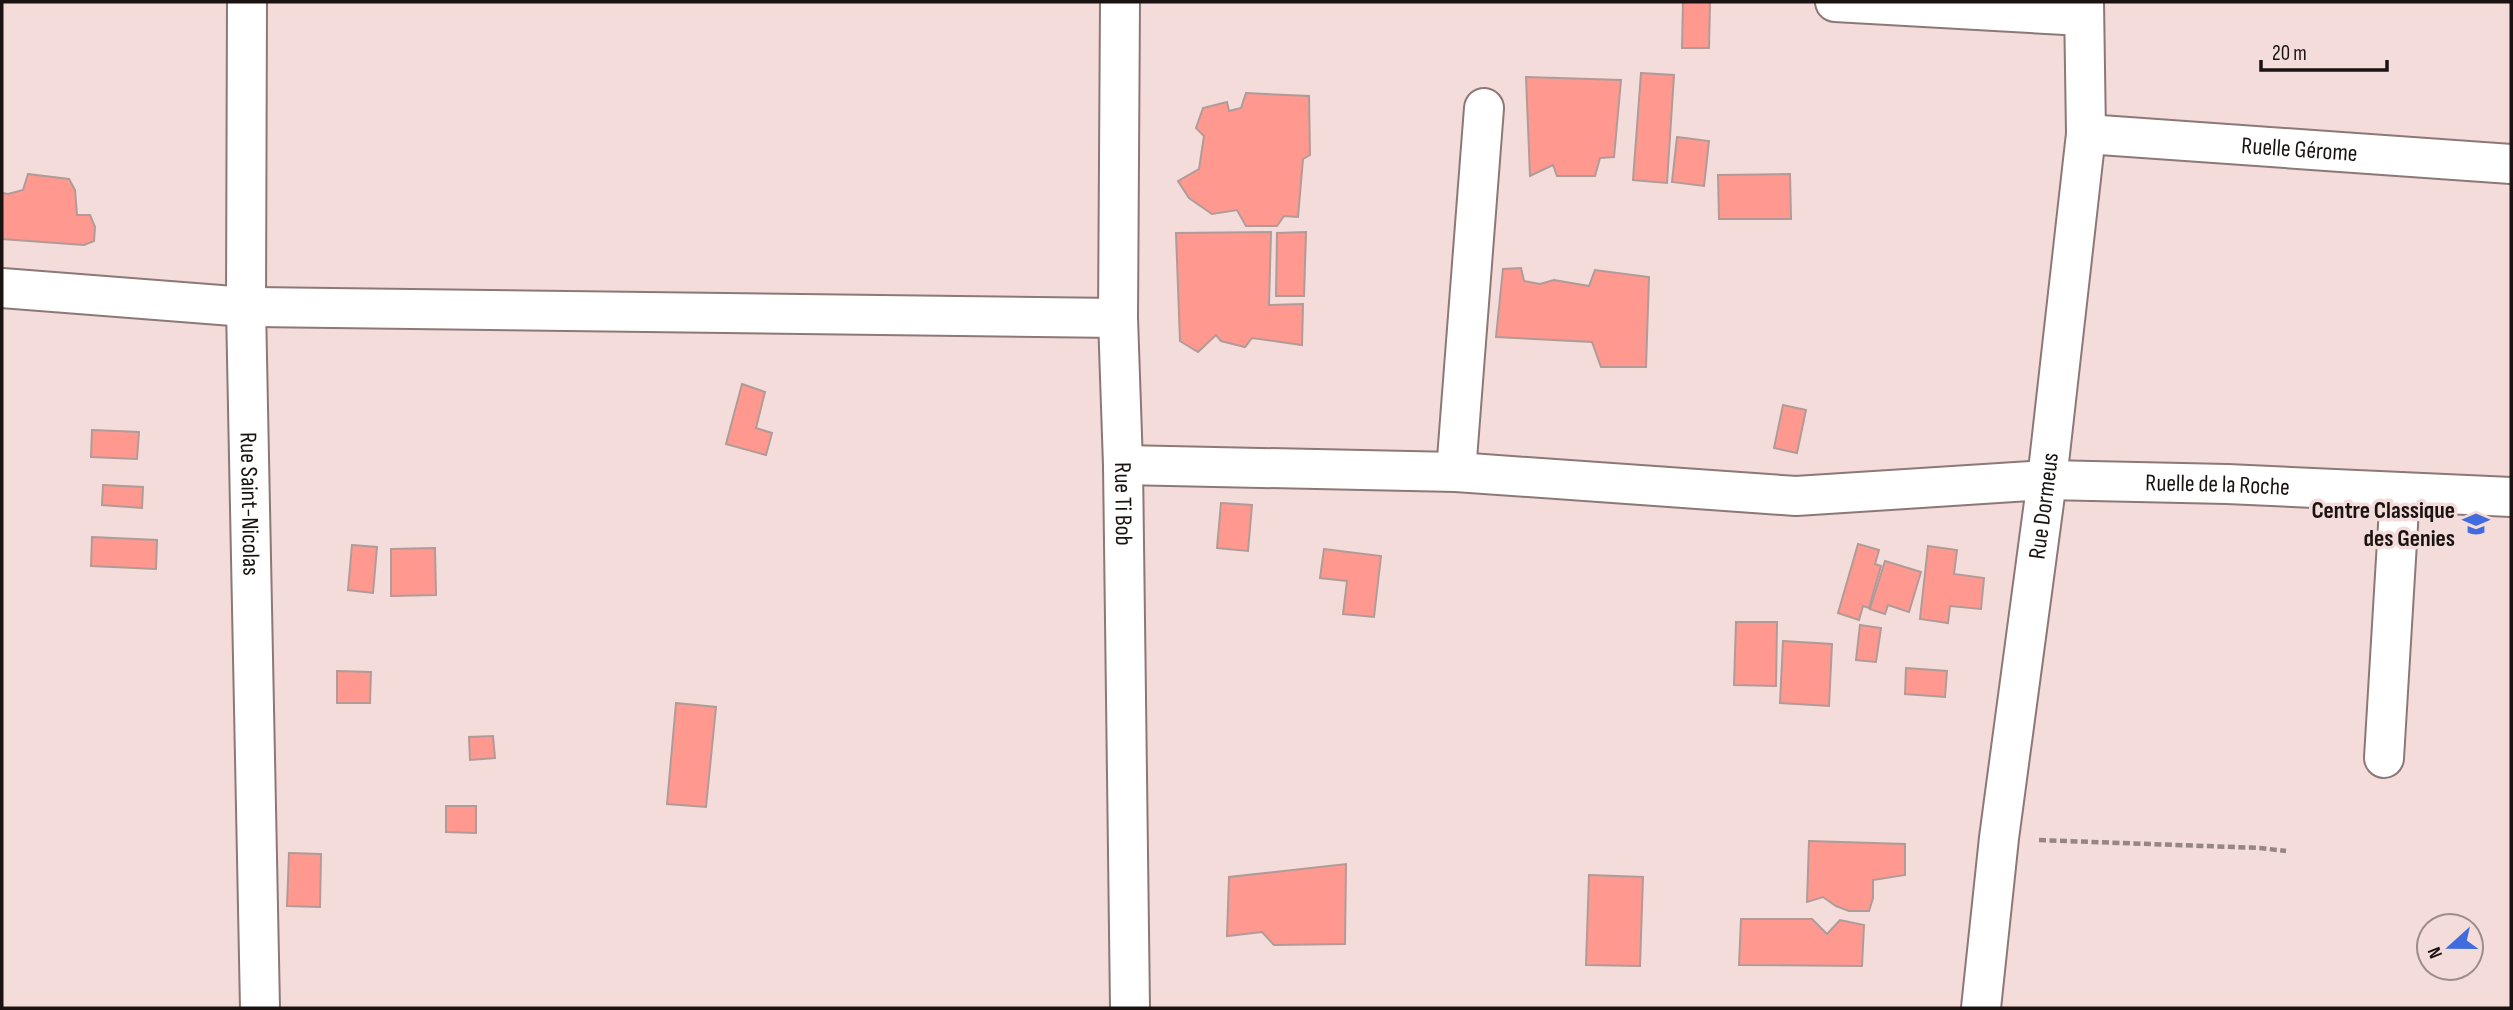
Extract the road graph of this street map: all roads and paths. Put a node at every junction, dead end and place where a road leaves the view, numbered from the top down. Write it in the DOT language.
graph roads {
  1 [pos="247,2"];
  2 [pos="1120,2"];
  3 [pos="1835,2"];
  4 [pos="2084,9"];
  5 [pos="1484,108"];
  6 [pos="2085,134"];
  7 [pos="2511,164"];
  8 [pos="2,288"];
  9 [pos="246,307"];
  10 [pos="1118,318"];
  11 [pos="1124,466"];
  12 [pos="1456,472"];
  13 [pos="2047,480"];
  14 [pos="2400,492"];
  15 [pos="2511,497"];
  16 [pos="2384,758"];
  17 [pos="1999,838"];
  18 [pos="2286,851"];
  19 [pos="260,1008"];
  20 [pos="1130,1008"];
  21 [pos="1981,1008"];
  1 -- 9 [label="street, Rue Saint-Nicolas"];
  2 -- 10 [label="street, Rue Ti Bob"];
  3 -- 4 [label="street"];
  4 -- 6 [label="street, Rue Dormeus"];
  5 -- 12 [label="street"];
  6 -- 7 [label="street, Ruelle Gérome"];
  6 -- 13 [label="street, Rue Dormeus"];
  8 -- 9 [label="street"];
  9 -- 10 [label="street"];
  9 -- 19 [label="street, Rue Saint-Nicolas"];
  10 -- 11 [label="street, Rue Ti Bob"];
  11 -- 12 [label="street, Ruelle de la Roche"];
  11 -- 20 [label="street, Rue Ti Bob"];
  12 -- 13 [label="street, Ruelle de la Roche"];
  13 -- 14 [label="street, Ruelle de la Roche"];
  13 -- 17 [label="street, Rue Dormeus"];
  14 -- 15 [label="street, Ruelle de la Roche"];
  14 -- 16 [label="street"];
  17 -- 18 [label="path"];
  17 -- 21 [label="street, Rue Dormeus"];
}
